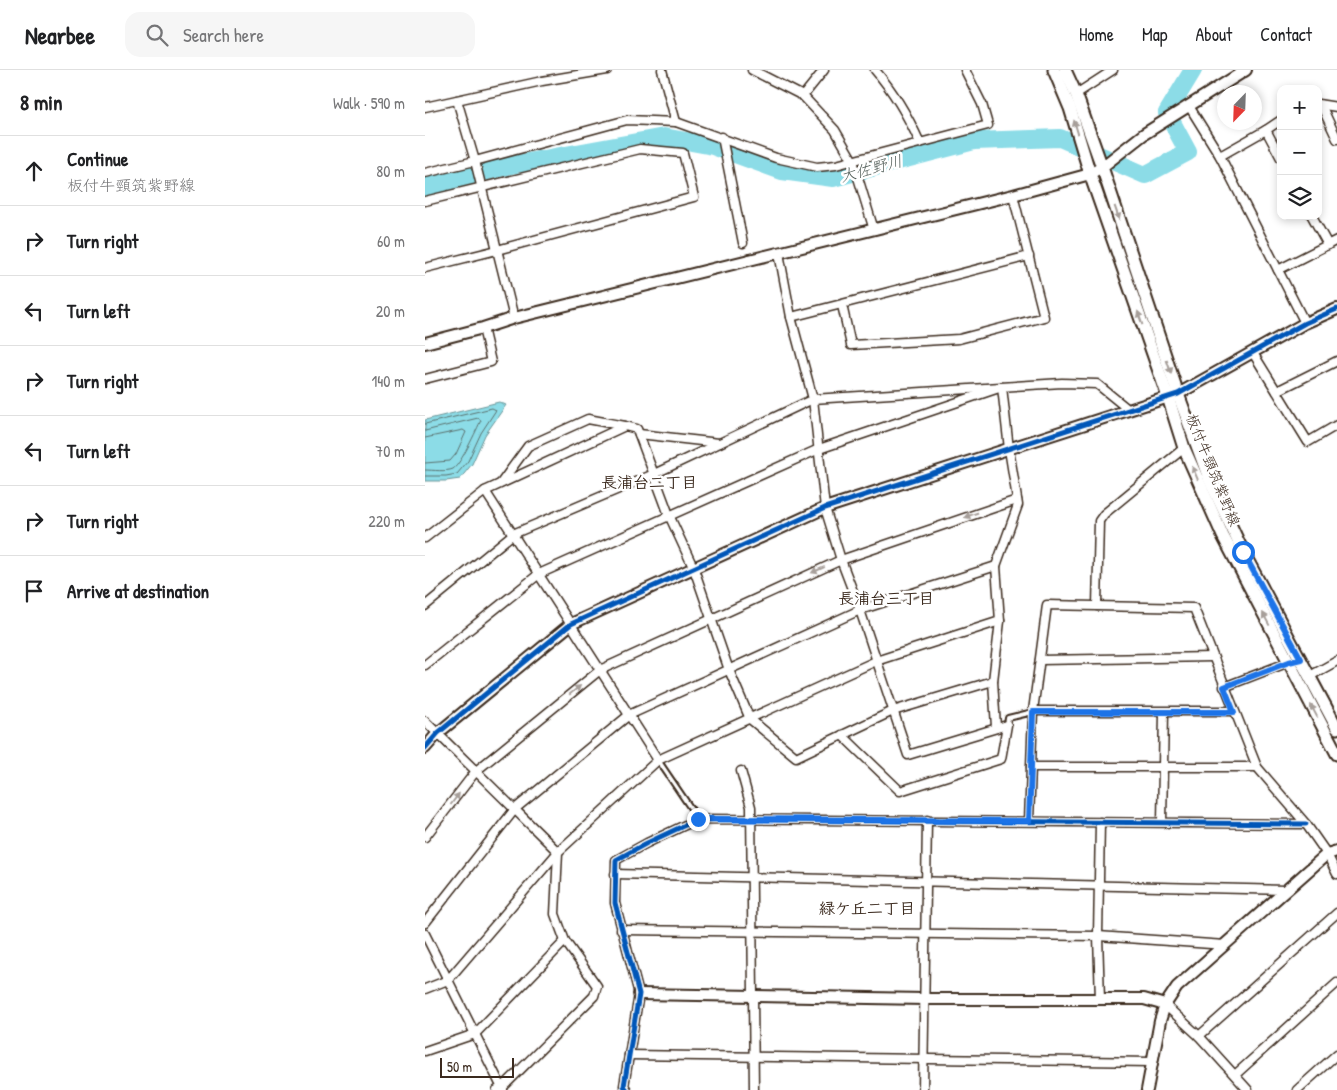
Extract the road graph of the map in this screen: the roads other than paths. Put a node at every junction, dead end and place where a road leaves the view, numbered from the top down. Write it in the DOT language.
graph roads {
  1 [pos="607,70"];
  2 [pos="662,70"];
  3 [pos="752,70"];
  4 [pos="824,70"];
  5 [pos="875,70"];
  6 [pos="965,70"];
  7 [pos="1054,70"];
  8 [pos="1065,70"];
  9 [pos="1113,70"];
  10 [pos="1246,70"];
  11 [pos="1076,94"];
  12 [pos="803,96"];
  13 [pos="457,100"];
  14 [pos="1322,105"];
  15 [pos="425,107"];
  16 [pos="1186,107"];
  17 [pos="1337,107"];
  18 [pos="1322,110"];
  19 [pos="676,122"];
  20 [pos="1277,122"];
  21 [pos="1265,130"];
  22 [pos="722,137"];
  23 [pos="1337,138"];
  24 [pos="920,143"];
  25 [pos="1277,151"];
  26 [pos="1220,156"];
  27 [pos="475,161"];
  28 [pos="853,161"];
  29 [pos="1102,167"];
  30 [pos="425,173"];
  31 [pos="1090,174"];
  32 [pos="481,186"];
  33 [pos="1013,195"];
  34 [pos="425,201"];
  35 [pos="1314,220"];
  36 [pos="873,230"];
  37 [pos="1337,240"];
  38 [pos="743,243"];
  39 [pos="1328,245"];
  40 [pos="497,250"];
  41 [pos="779,253"];
  42 [pos="1029,256"];
  43 [pos="425,268"];
  44 [pos="1278,270"];
  45 [pos="842,305"];
  46 [pos="1337,309"];
  47 [pos="791,317"];
  48 [pos="514,318"];
  49 [pos="1305,324"];
  50 [pos="483,328"];
  51 [pos="425,343"];
  52 [pos="1253,353"];
  53 [pos="1337,362"];
  54 [pos="425,379"];
  55 [pos="1003,387"];
  56 [pos="1277,391"];
  57 [pos="1173,395"];
  58 [pos="813,399"];
  59 [pos="1129,410"];
  60 [pos="1337,425"];
  61 [pos="625,426"];
  62 [pos="639,434"];
  63 [pos="719,443"];
  64 [pos="1184,448"];
  65 [pos="819,449"];
  66 [pos="1009,449"];
  67 [pos="654,474"];
  68 [pos="500,484"];
  69 [pos="485,491"];
  70 [pos="1017,500"];
  71 [pos="825,508"];
  72 [pos="669,515"];
  73 [pos="513,534"];
  74 [pos="425,538"];
  75 [pos="841,560"];
  76 [pos="996,566"];
  77 [pos="694,569"];
  78 [pos="539,574"];
  79 [pos="425,606"];
  80 [pos="1097,606"];
  81 [pos="860,610"];
  82 [pos="711,618"];
  83 [pos="1000,621"];
  84 [pos="571,624"];
  85 [pos="1213,657"];
  86 [pos="1301,659"];
  87 [pos="1040,660"];
  88 [pos="876,661"];
  89 [pos="1337,661"];
  90 [pos="1289,662"];
  91 [pos="425,665"];
  92 [pos="600,670"];
  93 [pos="729,670"];
  94 [pos="1310,676"];
  95 [pos="993,681"];
  96 [pos="1224,687"];
  97 [pos="893,711"];
  98 [pos="1033,712"];
  99 [pos="1165,712"];
  100 [pos="1234,712"];
  101 [pos="629,715"];
  102 [pos="750,719"];
  103 [pos="425,721"];
  104 [pos="1007,725"];
  105 [pos="997,727"];
  106 [pos="1337,728"];
  107 [pos="438,733"];
  108 [pos="842,735"];
  109 [pos="425,748"];
  110 [pos="1337,754"];
  111 [pos="658,760"];
  112 [pos="1031,767"];
  113 [pos="1163,767"];
  114 [pos="1257,768"];
  115 [pos="476,771"];
  116 [pos="741,771"];
  117 [pos="515,809"];
  118 [pos="698,819"];
  119 [pos="751,819"];
  120 [pos="927,820"];
  121 [pos="1029,821"];
  122 [pos="1100,822"];
  123 [pos="1163,822"];
  124 [pos="1307,824"];
  125 [pos="425,837"];
  126 [pos="558,852"];
  127 [pos="1332,853"];
  128 [pos="615,874"];
  129 [pos="1337,874"];
  130 [pos="752,877"];
  131 [pos="927,882"];
  132 [pos="1100,886"];
  133 [pos="1286,890"];
  134 [pos="1337,913"];
  135 [pos="425,923"];
  136 [pos="621,930"];
  137 [pos="752,932"];
  138 [pos="425,934"];
  139 [pos="926,934"];
  140 [pos="1098,936"];
  141 [pos="565,941"];
  142 [pos="1225,945"];
  143 [pos="448,980"];
  144 [pos="1337,983"];
  145 [pos="425,989"];
  146 [pos="639,994"];
  147 [pos="753,995"];
  148 [pos="925,999"];
  149 [pos="1100,1000"];
  150 [pos="1165,1005"];
  151 [pos="475,1034"];
  152 [pos="1199,1036"];
  153 [pos="425,1051"];
  154 [pos="1337,1054"];
  155 [pos="629,1055"];
  156 [pos="753,1057"];
  157 [pos="924,1059"];
  158 [pos="1152,1062"];
  159 [pos="1235,1076"];
  160 [pos="501,1089"];
  161 [pos="627,1090"];
  162 [pos="753,1090"];
  163 [pos="923,1090"];
  164 [pos="1147,1090"];
  165 [pos="1248,1090"];
  166 [pos="1297,1090"];
  1 -- 13 [label="street"];
  2 -- 19 [label="street"];
  3 -- 12 [label="street"];
  4 -- 12 [label="street"];
  5 -- 24 [label="street"];
  6 -- 24 [label="street"];
  31 -- 7 [label="main road, 板付牛頸筑紫野線, one-way"];
  8 -- 11 [label="main road, 板付牛頸筑紫野線"];
  9 -- 11 [label="street"];
  10 -- 16 [label="street"];
  11 -- 29 [label="main road, 板付牛頸筑紫野線"];
  12 -- 28 [label="street"];
  13 -- 15 [label="street"];
  13 -- 27 [label="street"];
  14 -- 17 [label="street"];
  16 -- 26 [label="street"];
  16 -- 29 [label="street"];
  18 -- 23 [label="street"];
  19 -- 22 [label="street"];
  19 -- 27 [label="street"];
  20 -- 21 [label="street"];
  21 -- 25 [label="street"];
  21 -- 26 [label="street"];
  22 -- 28 [label="street"];
  22 -- 38 [label="street"];
  24 -- 28 [label="street"];
  26 -- 44 [label="street"];
  27 -- 30 [label="street"];
  27 -- 32 [label="street"];
  28 -- 36 [label="street"];
  29 -- 31 [label="street"];
  29 -- 57 [label="main road, 板付牛頸筑紫野線, one-way"];
  31 -- 33 [label="street"];
  57 -- 31 [label="main road, 板付牛頸筑紫野線, one-way"];
  32 -- 34 [label="street"];
  32 -- 40 [label="street"];
  32 -- 40 [label="street"];
  33 -- 36 [label="street"];
  33 -- 42 [label="street"];
  35 -- 39 [label="street"];
  36 -- 41 [label="street"];
  37 -- 39 [label="street"];
  39 -- 44 [label="street"];
  40 -- 43 [label="street"];
  40 -- 48 [label="street"];
  41 -- 47 [label="street"];
  41 -- 48 [label="street"];
  42 -- 45 [label="street"];
  42 -- 45 [label="street"];
  44 -- 49 [label="street"];
  45 -- 47 [label="street"];
  46 -- 49 [label="street"];
  47 -- 58 [label="street"];
  48 -- 50 [label="street"];
  49 -- 52 [label="street"];
  50 -- 51 [label="street"];
  50 -- 54 [label="street"];
  52 -- 56 [label="street"];
  52 -- 57 [label="street"];
  53 -- 56 [label="street"];
  55 -- 58 [label="street"];
  55 -- 59 [label="street"];
  55 -- 65 [label="street"];
  55 -- 66 [label="street"];
  56 -- 60 [label="street"];
  57 -- 59 [label="street"];
  57 -- 64 [label="main road, 板付牛頸筑紫野線"];
  57 -- 86 [label="main road, 板付牛頸筑紫野線"];
  58 -- 63 [label="street"];
  58 -- 65 [label="street"];
  59 -- 66 [label="street"];
  61 -- 62 [label="street"];
  61 -- 68 [label="street"];
  61 -- 68 [label="street"];
  62 -- 63 [label="street"];
  62 -- 67 [label="street"];
  63 -- 67 [label="street"];
  64 -- 80 [label="street"];
  90 -- 64 [label="main road, 板付牛頸筑紫野線, one-way"];
  65 -- 71 [label="street"];
  65 -- 72 [label="street"];
  66 -- 70 [label="street"];
  66 -- 71 [label="street"];
  67 -- 72 [label="street"];
  67 -- 73 [label="street"];
  68 -- 69 [label="street"];
  69 -- 73 [label="street"];
  69 -- 74 [label="street"];
  70 -- 75 [label="street, one-way"];
  70 -- 76 [label="street"];
  71 -- 75 [label="street"];
  71 -- 77 [label="street"];
  72 -- 77 [label="street"];
  72 -- 78 [label="street"];
  73 -- 78 [label="street"];
  73 -- 79 [label="street"];
  75 -- 81 [label="street"];
  75 -- 82 [label="street, one-way"];
  76 -- 81 [label="street"];
  76 -- 83 [label="street"];
  77 -- 82 [label="street"];
  77 -- 84 [label="street"];
  78 -- 84 [label="street"];
  78 -- 91 [label="street"];
  80 -- 85 [label="street"];
  80 -- 87 [label="street"];
  81 -- 88 [label="street"];
  81 -- 93 [label="street"];
  82 -- 92 [label="street"];
  82 -- 93 [label="street"];
  83 -- 88 [label="street"];
  83 -- 95 [label="street"];
  84 -- 92 [label="street"];
  84 -- 107 [label="street"];
  85 -- 87 [label="street"];
  85 -- 96 [label="street"];
  86 -- 90 [label="street"];
  86 -- 94 [label="main road, 板付牛頸筑紫野線"];
  87 -- 98 [label="street"];
  88 -- 97 [label="street"];
  88 -- 102 [label="street"];
  89 -- 94 [label="street"];
  90 -- 96 [label="street"];
  110 -- 90 [label="main road, 板付牛頸筑紫野線, one-way"];
  92 -- 101 [label="street"];
  115 -- 92 [label="street, one-way"];
  93 -- 101 [label="street"];
  93 -- 102 [label="street"];
  94 -- 106 [label="main road, 板付牛頸筑紫野線"];
  95 -- 97 [label="street"];
  95 -- 105 [label="street"];
  96 -- 100 [label="street"];
  97 -- 105 [label="street"];
  97 -- 108 [label="street"];
  98 -- 99 [label="street"];
  98 -- 104 [label="lane"];
  98 -- 112 [label="street"];
  99 -- 100 [label="street"];
  99 -- 113 [label="street"];
  100 -- 114 [label="street"];
  101 -- 111 [label="street"];
  101 -- 117 [label="street"];
  102 -- 108 [label="street"];
  102 -- 111 [label="street"];
  103 -- 107 [label="street"];
  104 -- 105 [label="street"];
  104 -- 108 [label="street"];
  107 -- 109 [label="street"];
  107 -- 115 [label="street"];
  111 -- 118 [label="lane"];
  111 -- 126 [label="street"];
  112 -- 113 [label="street"];
  112 -- 121 [label="street"];
  113 -- 114 [label="street"];
  113 -- 123 [label="street"];
  114 -- 124 [label="street"];
  115 -- 117 [label="street"];
  125 -- 115 [label="street, one-way"];
  116 -- 119 [label="street"];
  117 -- 126 [label="street"];
  117 -- 135 [label="street"];
  118 -- 119 [label="street"];
  118 -- 128 [label="street"];
  119 -- 120 [label="street"];
  119 -- 130 [label="street"];
  120 -- 121 [label="street"];
  120 -- 131 [label="street"];
  121 -- 122 [label="street"];
  122 -- 123 [label="street"];
  122 -- 132 [label="street"];
  123 -- 124 [label="street"];
  124 -- 127 [label="street"];
  126 -- 141 [label="street"];
  126 -- 143 [label="street"];
  127 -- 129 [label="street"];
  127 -- 133 [label="street"];
  128 -- 130 [label="street"];
  128 -- 136 [label="street"];
  130 -- 131 [label="street"];
  130 -- 137 [label="street"];
  131 -- 132 [label="street"];
  131 -- 139 [label="street"];
  132 -- 133 [label="street"];
  132 -- 140 [label="street"];
  133 -- 142 [label="street"];
  134 -- 152 [label="street"];
  136 -- 137 [label="street"];
  136 -- 146 [label="street"];
  137 -- 139 [label="street"];
  137 -- 147 [label="street"];
  138 -- 143 [label="street"];
  139 -- 140 [label="street"];
  139 -- 148 [label="street"];
  140 -- 142 [label="street"];
  140 -- 149 [label="street"];
  141 -- 151 [label="street"];
  141 -- 160 [label="street"];
  142 -- 150 [label="street"];
  143 -- 145 [label="street"];
  143 -- 151 [label="street"];
  144 -- 159 [label="street"];
  146 -- 147 [label="street"];
  146 -- 155 [label="street"];
  147 -- 148 [label="street"];
  147 -- 156 [label="street"];
  148 -- 149 [label="street"];
  148 -- 157 [label="street"];
  149 -- 150 [label="street"];
  150 -- 152 [label="street"];
  150 -- 158 [label="street"];
  151 -- 153 [label="street"];
  151 -- 160 [label="street"];
  152 -- 159 [label="street"];
  154 -- 166 [label="street"];
  155 -- 156 [label="street"];
  155 -- 161 [label="street"];
  156 -- 157 [label="street"];
  156 -- 162 [label="street"];
  157 -- 158 [label="street"];
  157 -- 163 [label="street"];
  158 -- 164 [label="street"];
  159 -- 165 [label="street"];
}
